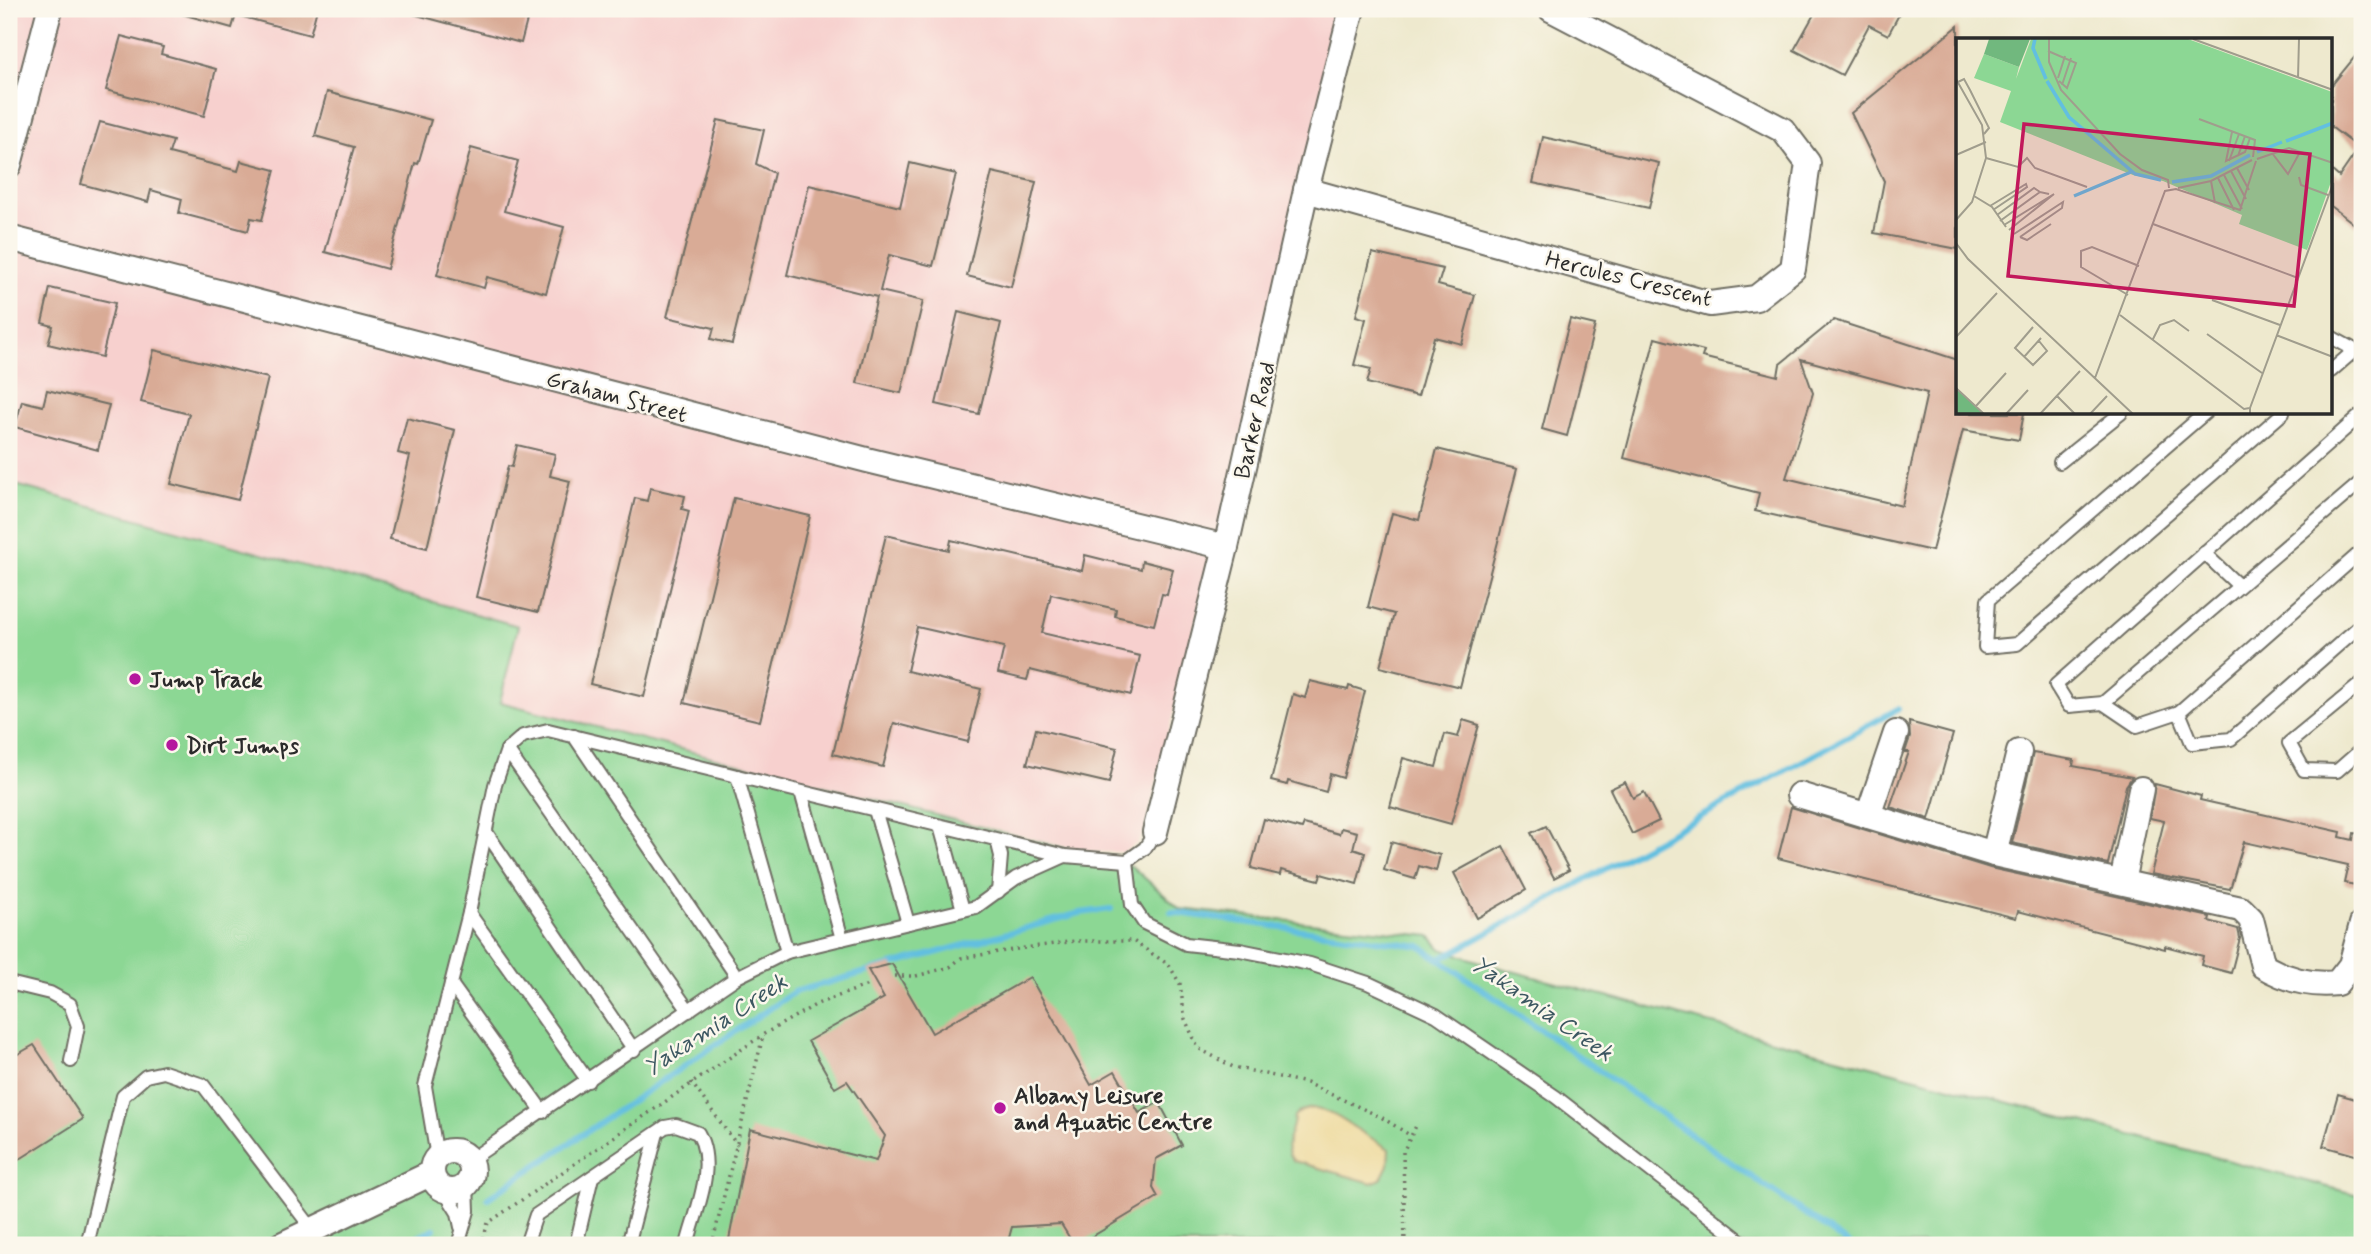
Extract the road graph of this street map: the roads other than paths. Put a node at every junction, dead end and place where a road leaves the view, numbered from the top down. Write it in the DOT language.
graph roads {
  1 [pos="50,9"];
  2 [pos="1352,9"];
  3 [pos="1551,9"];
  4 [pos="9,165"];
  5 [pos="1306,190"];
  6 [pos="9,239"];
  7 [pos="2332,338"];
  8 [pos="2359,352"];
  9 [pos="2332,370"];
  10 [pos="2362,414"];
  11 [pos="2119,415"];
  12 [pos="2203,415"];
  13 [pos="2281,415"];
  14 [pos="2060,462"];
  15 [pos="2362,481"];
  16 [pos="1226,547"];
  17 [pos="2362,551"];
  18 [pos="2204,553"];
  19 [pos="2239,586"];
  20 [pos="2362,624"];
  21 [pos="2362,682"];
  22 [pos="2103,703"];
  23 [pos="2179,712"];
  24 [pos="1896,733"];
  25 [pos="574,736"];
  26 [pos="2362,749"];
  27 [pos="507,750"];
  28 [pos="2019,752"];
  29 [pos="737,776"];
  30 [pos="2141,789"];
  31 [pos="801,792"];
  32 [pos="1800,795"];
  33 [pos="875,810"];
  34 [pos="1868,816"];
  35 [pos="940,826"];
  36 [pos="486,832"];
  37 [pos="1155,832"];
  38 [pos="998,840"];
  39 [pos="1994,854"];
  40 [pos="1065,856"];
  41 [pos="1127,861"];
  42 [pos="2122,882"];
  43 [pos="998,892"];
  44 [pos="963,910"];
  45 [pos="469,913"];
  46 [pos="908,923"];
  47 [pos="2362,924"];
  48 [pos="842,939"];
  49 [pos="787,952"];
  50 [pos="737,977"];
  51 [pos="9,983"];
  52 [pos="451,984"];
  53 [pos="689,1011"];
  54 [pos="634,1050"];
  55 [pos="71,1061"];
  56 [pos="588,1081"];
  57 [pos="543,1112"];
  58 [pos="657,1133"];
  59 [pos="450,1173"];
  60 [pos="592,1177"];
  61 [pos="461,1228"];
  62 [pos="313,1230"];
  63 [pos="87,1245"];
  64 [pos="281,1245"];
  65 [pos="458,1245"];
  66 [pos="526,1245"];
  67 [pos="576,1245"];
  68 [pos="628,1245"];
  69 [pos="687,1245"];
  70 [pos="1746,1245"];
  1 -- 4 [label="street"];
  2 -- 5 [label="street, Barker Road"];
  3 -- 5 [label="street, Hercules Crescent"];
  5 -- 16 [label="street, Barker Road"];
  6 -- 16 [label="street, Graham Street"];
  7 -- 8 [label="lane"];
  8 -- 9 [label="lane"];
  10 -- 18 [label="lane"];
  11 -- 14 [label="lane"];
  12 -- 13 [label="lane"];
  15 -- 19 [label="lane"];
  16 -- 37 [label="street, Barker Road"];
  17 -- 23 [label="lane"];
  18 -- 19 [label="lane"];
  18 -- 22 [label="lane"];
  19 -- 22 [label="lane"];
  20 -- 23 [label="lane"];
  21 -- 26 [label="lane"];
  22 -- 23 [label="lane"];
  24 -- 34 [label="street"];
  25 -- 27 [label="lane"];
  25 -- 29 [label="lane"];
  25 -- 50 [label="lane"];
  27 -- 36 [label="lane"];
  27 -- 53 [label="lane"];
  28 -- 39 [label="street"];
  29 -- 31 [label="lane"];
  29 -- 49 [label="lane"];
  30 -- 42 [label="street"];
  31 -- 33 [label="lane"];
  31 -- 48 [label="lane"];
  32 -- 34 [label="street"];
  33 -- 35 [label="lane"];
  33 -- 46 [label="lane"];
  34 -- 39 [label="street"];
  35 -- 38 [label="lane"];
  35 -- 44 [label="lane"];
  36 -- 45 [label="lane"];
  36 -- 54 [label="lane"];
  37 -- 41 [label="lane"];
  38 -- 40 [label="lane"];
  38 -- 43 [label="lane"];
  39 -- 42 [label="street"];
  40 -- 41 [label="lane"];
  40 -- 43 [label="lane"];
  41 -- 70 [label="lane"];
  42 -- 47 [label="street"];
  43 -- 44 [label="lane"];
  44 -- 46 [label="lane"];
  45 -- 52 [label="lane"];
  45 -- 56 [label="lane"];
  46 -- 48 [label="lane"];
  48 -- 49 [label="lane"];
  49 -- 50 [label="lane"];
  50 -- 53 [label="lane"];
  51 -- 55 [label="lane"];
  52 -- 57 [label="lane"];
  52 -- 59 [label="lane"];
  53 -- 54 [label="lane"];
  54 -- 56 [label="lane"];
  56 -- 57 [label="lane"];
  57 -- 59 [label="lane"];
  58 -- 60 [label="lane"];
  58 -- 68 [label="lane"];
  58 -- 69 [label="lane"];
  59 -- 61 [label="lane"];
  59 -- 61 [label="lane"];
  59 -- 62 [label="street"];
  60 -- 66 [label="lane"];
  60 -- 67 [label="lane"];
  61 -- 65 [label="lane"];
  62 -- 63 [label="lane"];
  62 -- 64 [label="street"];
}
